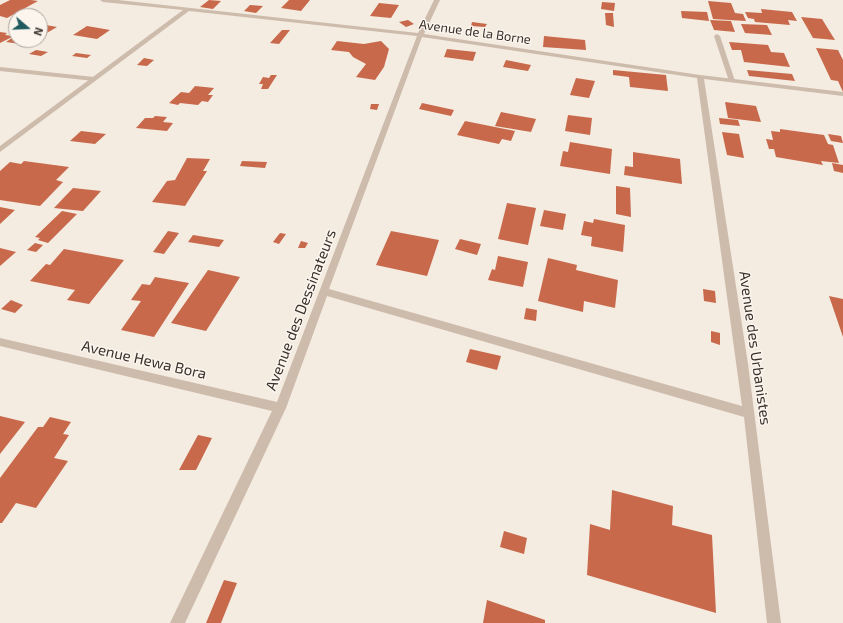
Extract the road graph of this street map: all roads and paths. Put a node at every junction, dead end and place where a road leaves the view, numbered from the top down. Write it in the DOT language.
graph roads {
  1 [pos="103,0"];
  2 [pos="437,0"];
  3 [pos="187,10"];
  4 [pos="420,35"];
  5 [pos="717,36"];
  6 [pos="0,69"];
  7 [pos="700,78"];
  8 [pos="94,79"];
  9 [pos="732,81"];
  10 [pos="843,94"];
  11 [pos="0,150"];
  12 [pos="325,292"];
  13 [pos="0,342"];
  14 [pos="280,408"];
  15 [pos="749,413"];
  16 [pos="177,623"];
  17 [pos="774,623"];
  1 -- 3 [label="street, Avenue de la Borne"];
  2 -- 4 [label="street, Avenue des Dessinateurs"];
  3 -- 4 [label="street, Avenue de la Borne"];
  3 -- 8 [label="street"];
  4 -- 7 [label="street, Avenue de la Borne"];
  4 -- 12 [label="street, Avenue des Dessinateurs"];
  5 -- 9 [label="street"];
  6 -- 8 [label="street"];
  7 -- 9 [label="street, Avenue de la Borne"];
  7 -- 15 [label="street, Avenue des Urbanistes"];
  8 -- 11 [label="street"];
  9 -- 10 [label="street, Avenue de la Borne"];
  12 -- 14 [label="street, Avenue des Dessinateurs"];
  12 -- 15 [label="street"];
  13 -- 14 [label="street, Avenue Hewa Bora"];
  14 -- 16 [label="street, Avenue des Dessinateurs"];
  15 -- 17 [label="street, Avenue des Urbanistes"];
}
